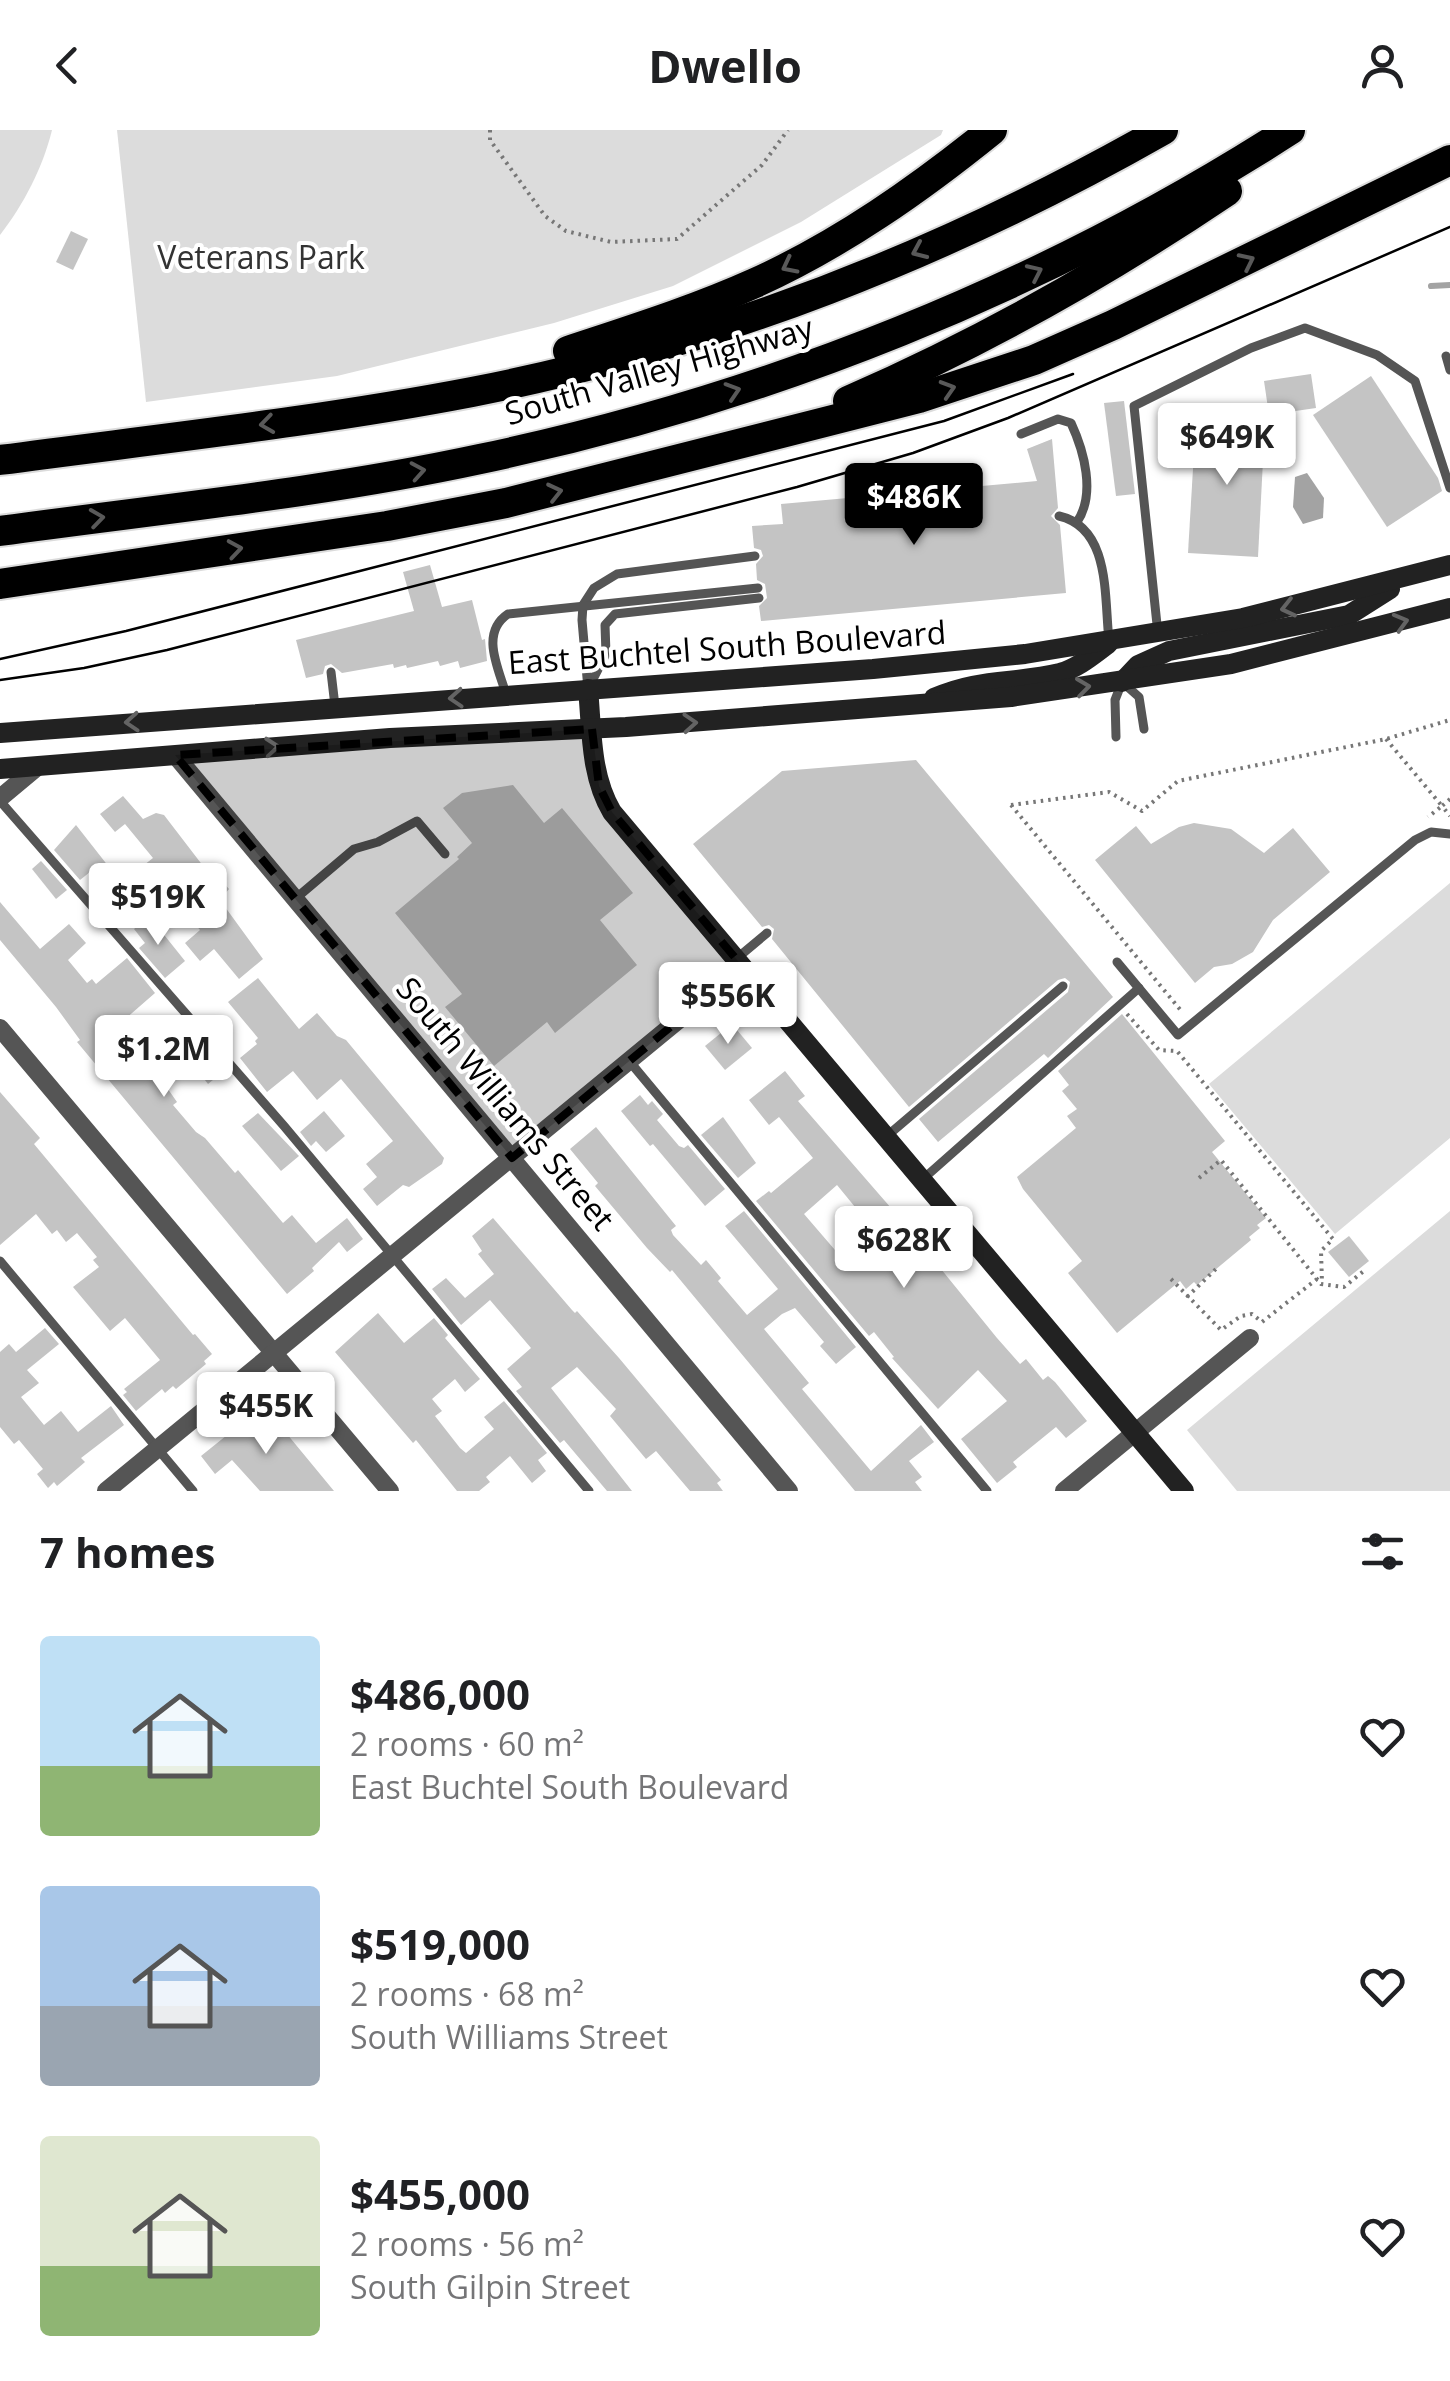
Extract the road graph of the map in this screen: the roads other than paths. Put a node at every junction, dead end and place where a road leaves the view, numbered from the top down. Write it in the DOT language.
graph roads {
  1 [pos="992,130"];
  2 [pos="1163,130"];
  3 [pos="1290,130"];
  4 [pos="1312,130"];
  5 [pos="1450,160"];
  6 [pos="1446,356"];
  7 [pos="1450,370"];
  8 [pos="364,410"];
  9 [pos="1021,434"];
  10 [pos="0,460"];
  11 [pos="651,467"];
  12 [pos="1450,488"];
  13 [pos="1059,516"];
  14 [pos="1078,522"];
  15 [pos="0,531"];
  16 [pos="755,556"];
  17 [pos="1450,565"];
  18 [pos="1409,577"];
  19 [pos="0,584"];
  20 [pos="583,605"];
  21 [pos="1450,608"];
  22 [pos="1158,634"];
  23 [pos="1109,643"];
  24 [pos="331,672"];
  25 [pos="1122,682"];
  26 [pos="588,688"];
  27 [pos="506,694"];
  28 [pos="335,706"];
  29 [pos="914,706"];
  30 [pos="592,729"];
  31 [pos="1144,729"];
  32 [pos="0,733"];
  33 [pos="1116,737"];
  34 [pos="174,755"];
  35 [pos="36,768"];
  36 [pos="0,770"];
  37 [pos="0,800"];
  38 [pos="1450,834"];
  39 [pos="445,854"];
  40 [pos="295,899"];
  41 [pos="766,933"];
  42 [pos="1117,962"];
  43 [pos="739,963"];
  44 [pos="1063,986"];
  45 [pos="1139,988"];
  46 [pos="0,1028"];
  47 [pos="630,1062"];
  48 [pos="887,1136"];
  49 [pos="512,1158"];
  50 [pos="924,1179"];
  51 [pos="392,1256"];
  52 [pos="0,1261"];
  53 [pos="1250,1338"];
  54 [pos="274,1353"];
  55 [pos="1136,1432"];
  56 [pos="158,1448"];
  57 [pos="106,1491"];
  58 [pos="193,1491"];
  59 [pos="390,1491"];
  60 [pos="589,1491"];
  61 [pos="790,1491"];
  62 [pos="988,1491"];
  63 [pos="1064,1491"];
  64 [pos="1184,1491"];
  1 -- 8 [label="highway, one-way"];
  2 -- 8 [label="highway, South Valley Highway, one-way"];
  15 -- 3 [label="highway, South Valley Highway, one-way"];
  4 -- 11 [label="highway"];
  11 -- 5 [label="highway, one-way"];
  6 -- 7 [label="lane"];
  8 -- 10 [label="highway, South Valley Highway, one-way"];
  9 -- 14 [label="lane"];
  19 -- 11 [label="highway, one-way"];
  12 -- 22 [label="lane"];
  13 -- 14 [label="lane"];
  14 -- 23 [label="lane"];
  16 -- 20 [label="lane"];
  17 -- 18 [label="main road, East Buchtel South Boulevard"];
  18 -- 22 [label="main road, East Buchtel South Boulevard, one-way"];
  18 -- 25 [label="main road"];
  20 -- 26 [label="lane"];
  20 -- 26 [label="lane"];
  20 -- 27 [label="lane"];
  25 -- 21 [label="main road, one-way"];
  22 -- 23 [label="main road, East Buchtel South Boulevard"];
  23 -- 26 [label="main road, East Buchtel South Boulevard"];
  23 -- 29 [label="main road"];
  24 -- 28 [label="lane"];
  29 -- 25 [label="main road, one-way"];
  25 -- 31 [label="lane"];
  25 -- 33 [label="lane"];
  26 -- 27 [label="main road, East Buchtel South Boulevard"];
  26 -- 30 [label="main road"];
  27 -- 28 [label="main road, East Buchtel South Boulevard, one-way"];
  28 -- 32 [label="main road, East Buchtel South Boulevard, one-way"];
  30 -- 29 [label="main road, one-way"];
  34 -- 30 [label="main road, one-way"];
  30 -- 43 [label="main road"];
  34 -- 35 [label="main road"];
  34 -- 40 [label="street, South Williams Street"];
  35 -- 36 [label="main road"];
  35 -- 37 [label="street"];
  37 -- 51 [label="lane"];
  38 -- 45 [label="lane"];
  39 -- 40 [label="lane"];
  40 -- 49 [label="street, South Williams Street"];
  41 -- 43 [label="lane"];
  42 -- 45 [label="lane"];
  43 -- 47 [label="street"];
  43 -- 48 [label="main road"];
  44 -- 48 [label="lane"];
  45 -- 50 [label="lane"];
  46 -- 54 [label="street"];
  47 -- 49 [label="street"];
  47 -- 62 [label="lane"];
  48 -- 50 [label="main road"];
  49 -- 51 [label="street"];
  49 -- 61 [label="street, South Williams Street"];
  50 -- 55 [label="main road"];
  51 -- 54 [label="street"];
  51 -- 60 [label="lane"];
  52 -- 56 [label="lane"];
  53 -- 55 [label="street"];
  54 -- 56 [label="street"];
  54 -- 59 [label="street"];
  55 -- 63 [label="street"];
  55 -- 64 [label="main road"];
  56 -- 57 [label="street"];
  56 -- 58 [label="lane"];
}
